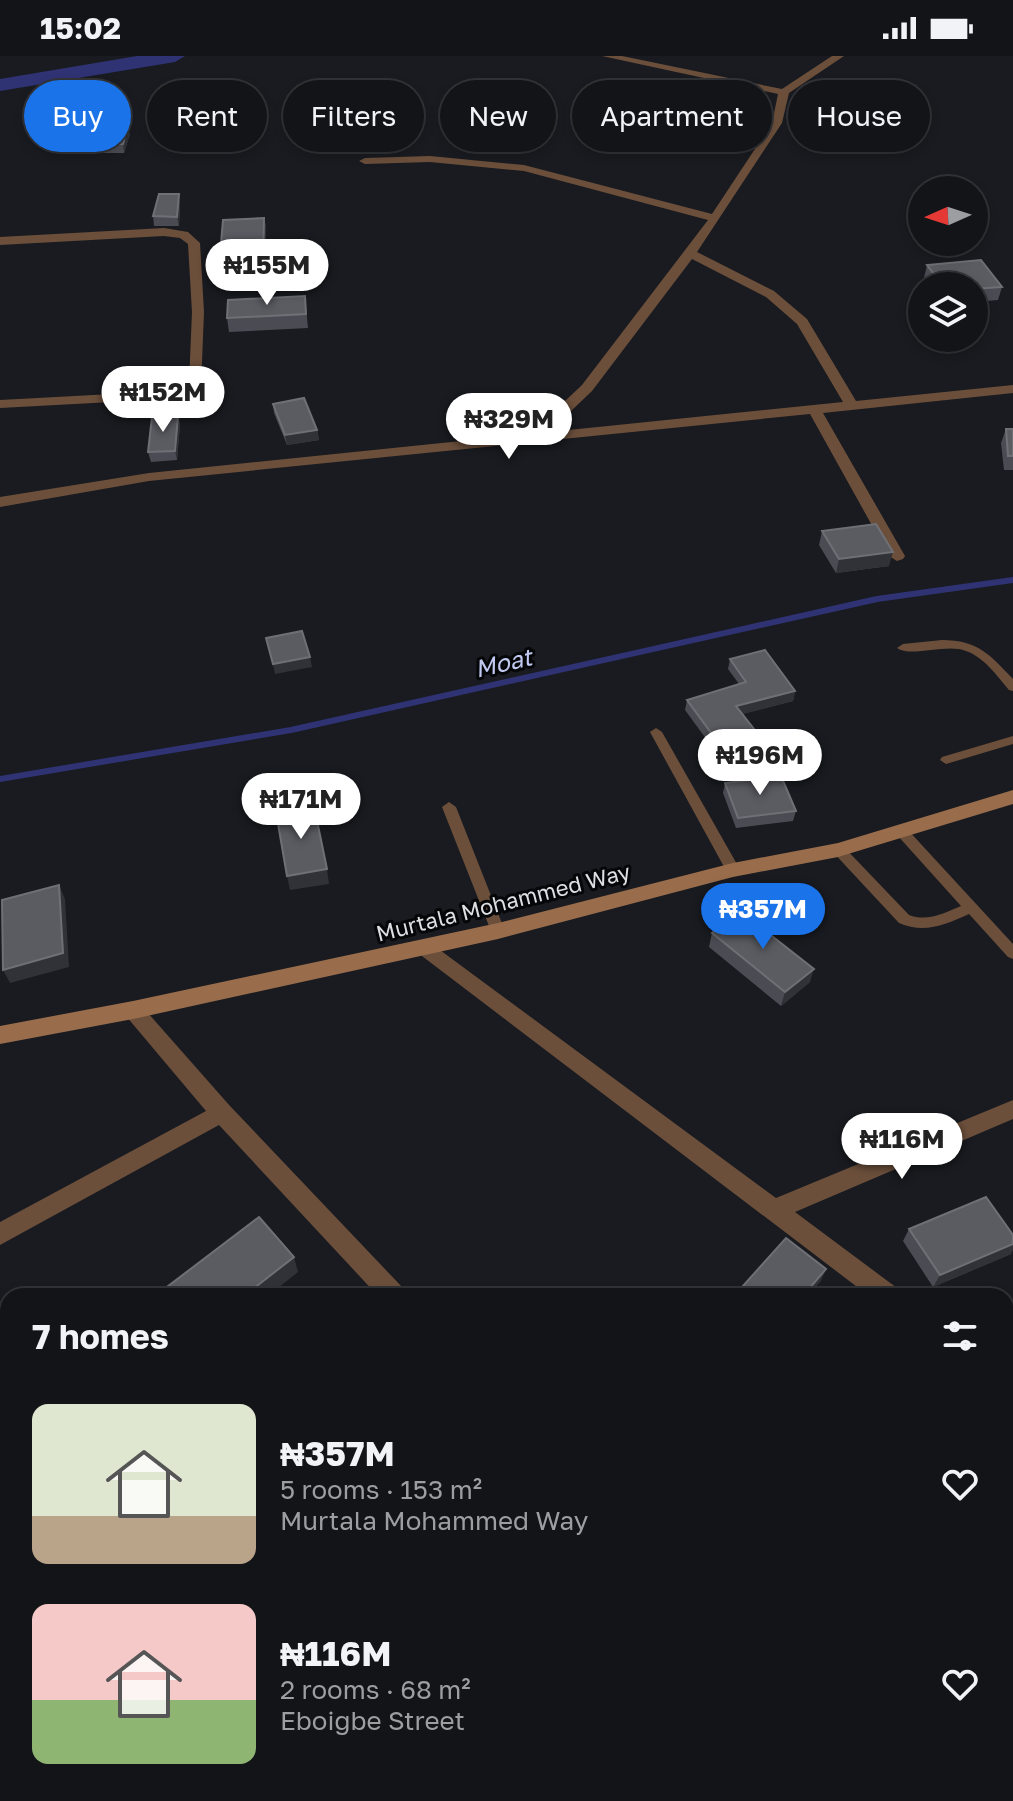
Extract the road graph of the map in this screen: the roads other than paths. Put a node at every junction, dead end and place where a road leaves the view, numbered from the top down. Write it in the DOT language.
graph roads {
  1 [pos="607,56"];
  2 [pos="839,56"];
  3 [pos="784,92"];
  4 [pos="365,161"];
  5 [pos="715,218"];
  6 [pos="0,241"];
  7 [pos="690,253"];
  8 [pos="1013,389"];
  9 [pos="0,404"];
  10 [pos="853,407"];
  11 [pos="815,411"];
  12 [pos="532,440"];
  13 [pos="0,502"];
  14 [pos="897,556"];
  15 [pos="903,648"];
  16 [pos="1013,687"];
  17 [pos="656,732"];
  18 [pos="1013,740"];
  19 [pos="946,760"];
  20 [pos="1013,797"];
  21 [pos="449,807"];
  22 [pos="903,833"];
  23 [pos="838,850"];
  24 [pos="733,870"];
  25 [pos="972,907"];
  26 [pos="498,931"];
  27 [pos="425,947"];
  28 [pos="1013,953"];
  29 [pos="133,1010"];
  30 [pos="0,1035"];
  31 [pos="1013,1109"];
  32 [pos="222,1113"];
  33 [pos="772,1211"];
  34 [pos="0,1234"];
  35 [pos="386,1288"];
  36 [pos="877,1288"];
  1 -- 3 [label="street"];
  2 -- 3 [label="street"];
  3 -- 5 [label="street"];
  4 -- 5 [label="street"];
  5 -- 7 [label="street"];
  6 -- 9 [label="street"];
  7 -- 10 [label="street"];
  7 -- 12 [label="street"];
  8 -- 10 [label="street"];
  10 -- 11 [label="street"];
  11 -- 12 [label="street"];
  11 -- 14 [label="street"];
  12 -- 13 [label="street"];
  15 -- 16 [label="lane"];
  17 -- 24 [label="lane"];
  18 -- 19 [label="lane"];
  20 -- 22 [label="street, Murtala Mohammed Way"];
  21 -- 26 [label="lane"];
  22 -- 23 [label="street, Murtala Mohammed Way"];
  22 -- 25 [label="lane"];
  23 -- 24 [label="street, Murtala Mohammed Way"];
  23 -- 25 [label="lane"];
  24 -- 26 [label="street, Murtala Mohammed Way"];
  25 -- 28 [label="lane"];
  26 -- 27 [label="street, Murtala Mohammed Way"];
  27 -- 29 [label="street, Murtala Mohammed Way"];
  27 -- 33 [label="street"];
  29 -- 30 [label="street, Murtala Mohammed Way"];
  29 -- 32 [label="street"];
  31 -- 33 [label="street"];
  32 -- 34 [label="street"];
  32 -- 35 [label="street"];
  33 -- 36 [label="street"];
}
